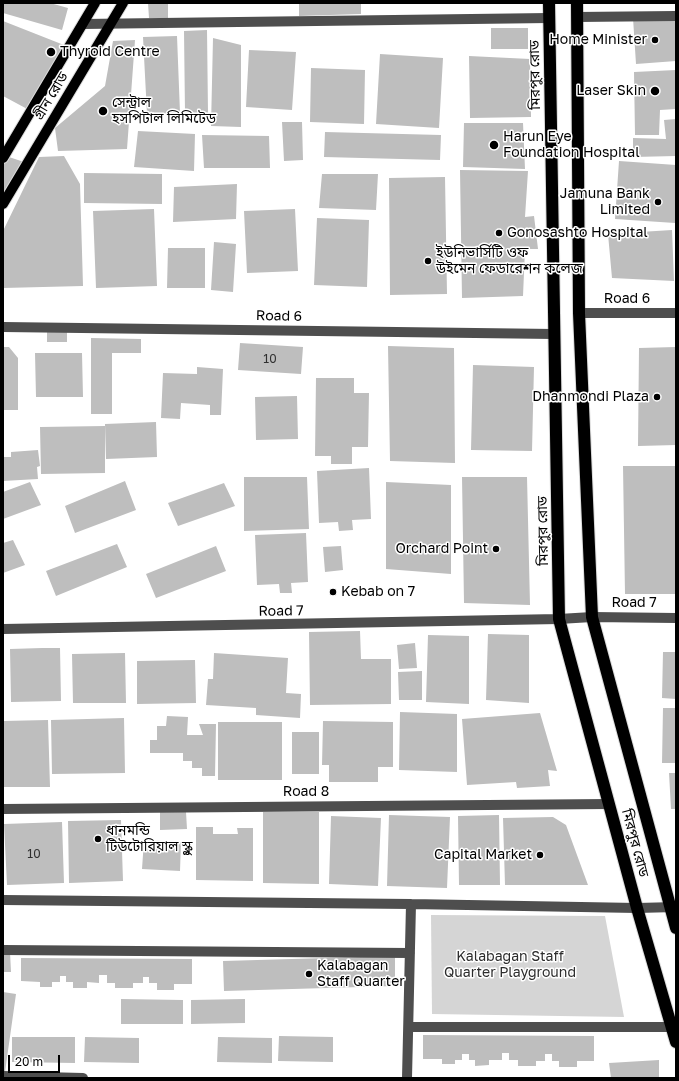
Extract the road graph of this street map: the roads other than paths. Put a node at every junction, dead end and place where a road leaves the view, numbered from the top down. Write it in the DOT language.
graph roads {
  1 [pos="95,3"];
  2 [pos="123,3"];
  3 [pos="549,3"];
  4 [pos="577,3"];
  5 [pos="676,16"];
  6 [pos="577,17"];
  7 [pos="549,18"];
  8 [pos="112,23"];
  9 [pos="83,24"];
  10 [pos="3,158"];
  11 [pos="3,204"];
  12 [pos="579,313"];
  13 [pos="676,313"];
  14 [pos="3,327"];
  15 [pos="554,334"];
  16 [pos="592,617"];
  17 [pos="676,618"];
  18 [pos="559,619"];
  19 [pos="3,629"];
  20 [pos="609,804"];
  21 [pos="3,809"];
  22 [pos="3,900"];
  23 [pos="412,904"];
  24 [pos="673,907"];
  25 [pos="636,908"];
  26 [pos="676,928"];
  27 [pos="3,950"];
  28 [pos="410,953"];
  29 [pos="409,1026"];
  30 [pos="672,1027"];
  31 [pos="676,1042"];
  32 [pos="3,1076"];
  33 [pos="83,1078"];
  34 [pos="407,1078"];
  1 -- 9 [label="main road, গ্রীন রোড"];
  2 -- 8 [label="main road, গ্রীন রোড"];
  3 -- 7 [label="highway, মিরপুর রোড"];
  4 -- 6 [label="highway, মিরপুর রোড"];
  5 -- 6 [label="street"];
  6 -- 12 [label="highway, মিরপুর রোড"];
  7 -- 8 [label="street"];
  7 -- 15 [label="highway, মিরপুর রোড"];
  8 -- 9 [label="street"];
  8 -- 11 [label="main road, গ্রীন রোড"];
  9 -- 10 [label="main road, গ্রীন রোড"];
  12 -- 13 [label="street, Road 6"];
  12 -- 16 [label="highway, মিরপুর রোড"];
  14 -- 15 [label="street, Road 6"];
  15 -- 18 [label="highway, মিরপুর রোড"];
  16 -- 17 [label="street, Road 7"];
  16 -- 18 [label="street, Road 7"];
  16 -- 24 [label="highway, মিরপুর রোড"];
  18 -- 19 [label="street, Road 7"];
  18 -- 20 [label="highway, মিরপুর রোড"];
  20 -- 21 [label="street, Road 8"];
  20 -- 25 [label="highway, মিরপুর রোড"];
  22 -- 23 [label="street"];
  23 -- 25 [label="street"];
  23 -- 28 [label="street"];
  24 -- 25 [label="street"];
  24 -- 26 [label="highway, মিরপুর রোড"];
  25 -- 30 [label="highway, মিরপুর রোড"];
  27 -- 28 [label="street"];
  28 -- 29 [label="street"];
  29 -- 30 [label="street"];
  29 -- 34 [label="street"];
  30 -- 31 [label="highway, মিরপুর রোড"];
  32 -- 33 [label="street"];
}
